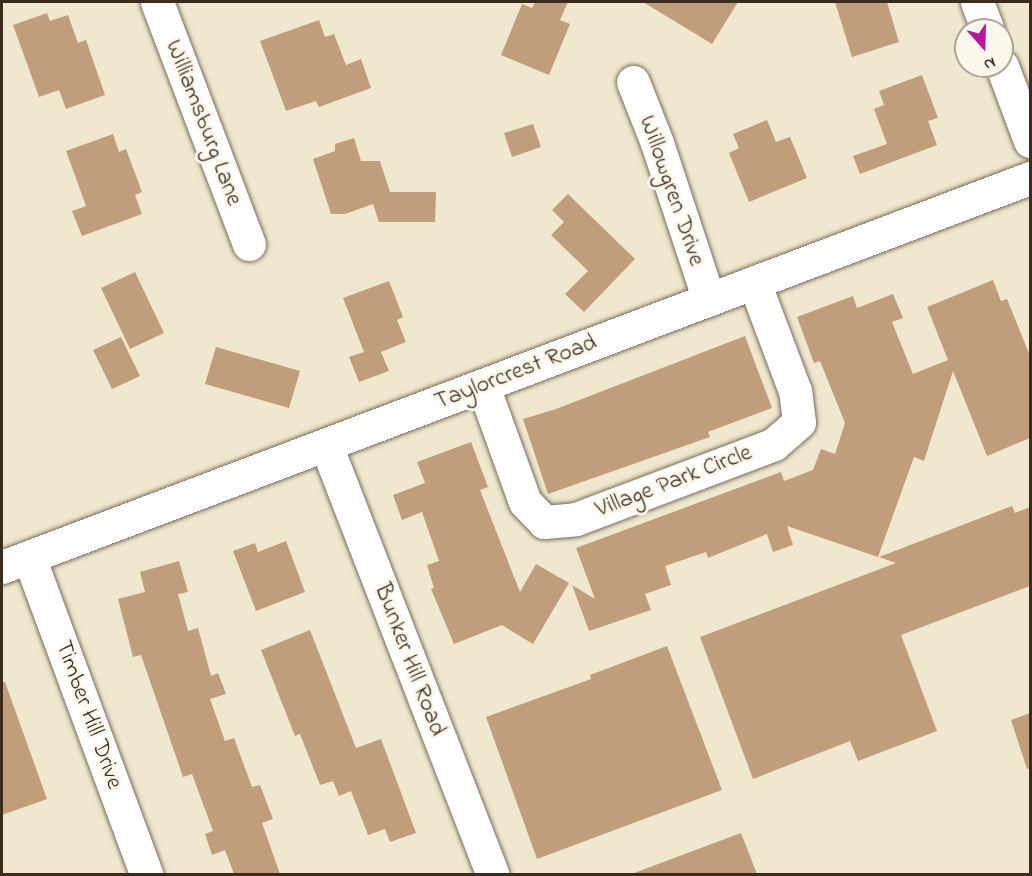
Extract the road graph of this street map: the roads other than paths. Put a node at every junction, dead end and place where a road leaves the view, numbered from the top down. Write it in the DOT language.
graph roads {
  1 [pos="158,2"];
  2 [pos="977,2"];
  3 [pos="983,18"];
  4 [pos="1006,78"];
  5 [pos="633,82"];
  6 [pos="1030,141"];
  7 [pos="1030,178"];
  8 [pos="249,244"];
  9 [pos="754,282"];
  10 [pos="709,300"];
  11 [pos="483,386"];
  12 [pos="326,445"];
  13 [pos="15,562"];
  14 [pos="146,874"];
  15 [pos="492,874"];
  1 -- 8 [label="street, Williamsburg Lane"];
  2 -- 3 [label="street"];
  4 -- 6 [label="street"];
  5 -- 10 [label="street, Willowgren Drive"];
  7 -- 9 [label="street, Taylorcrest Road"];
  9 -- 10 [label="street, Taylorcrest Road"];
  9 -- 11 [label="street, Village Park Circle"];
  10 -- 11 [label="street, Taylorcrest Road"];
  11 -- 12 [label="street, Taylorcrest Road"];
  12 -- 13 [label="street, Taylorcrest Road"];
  12 -- 15 [label="street, Bunker Hill Road"];
  13 -- 14 [label="street, Timber Hill Drive"];
}
